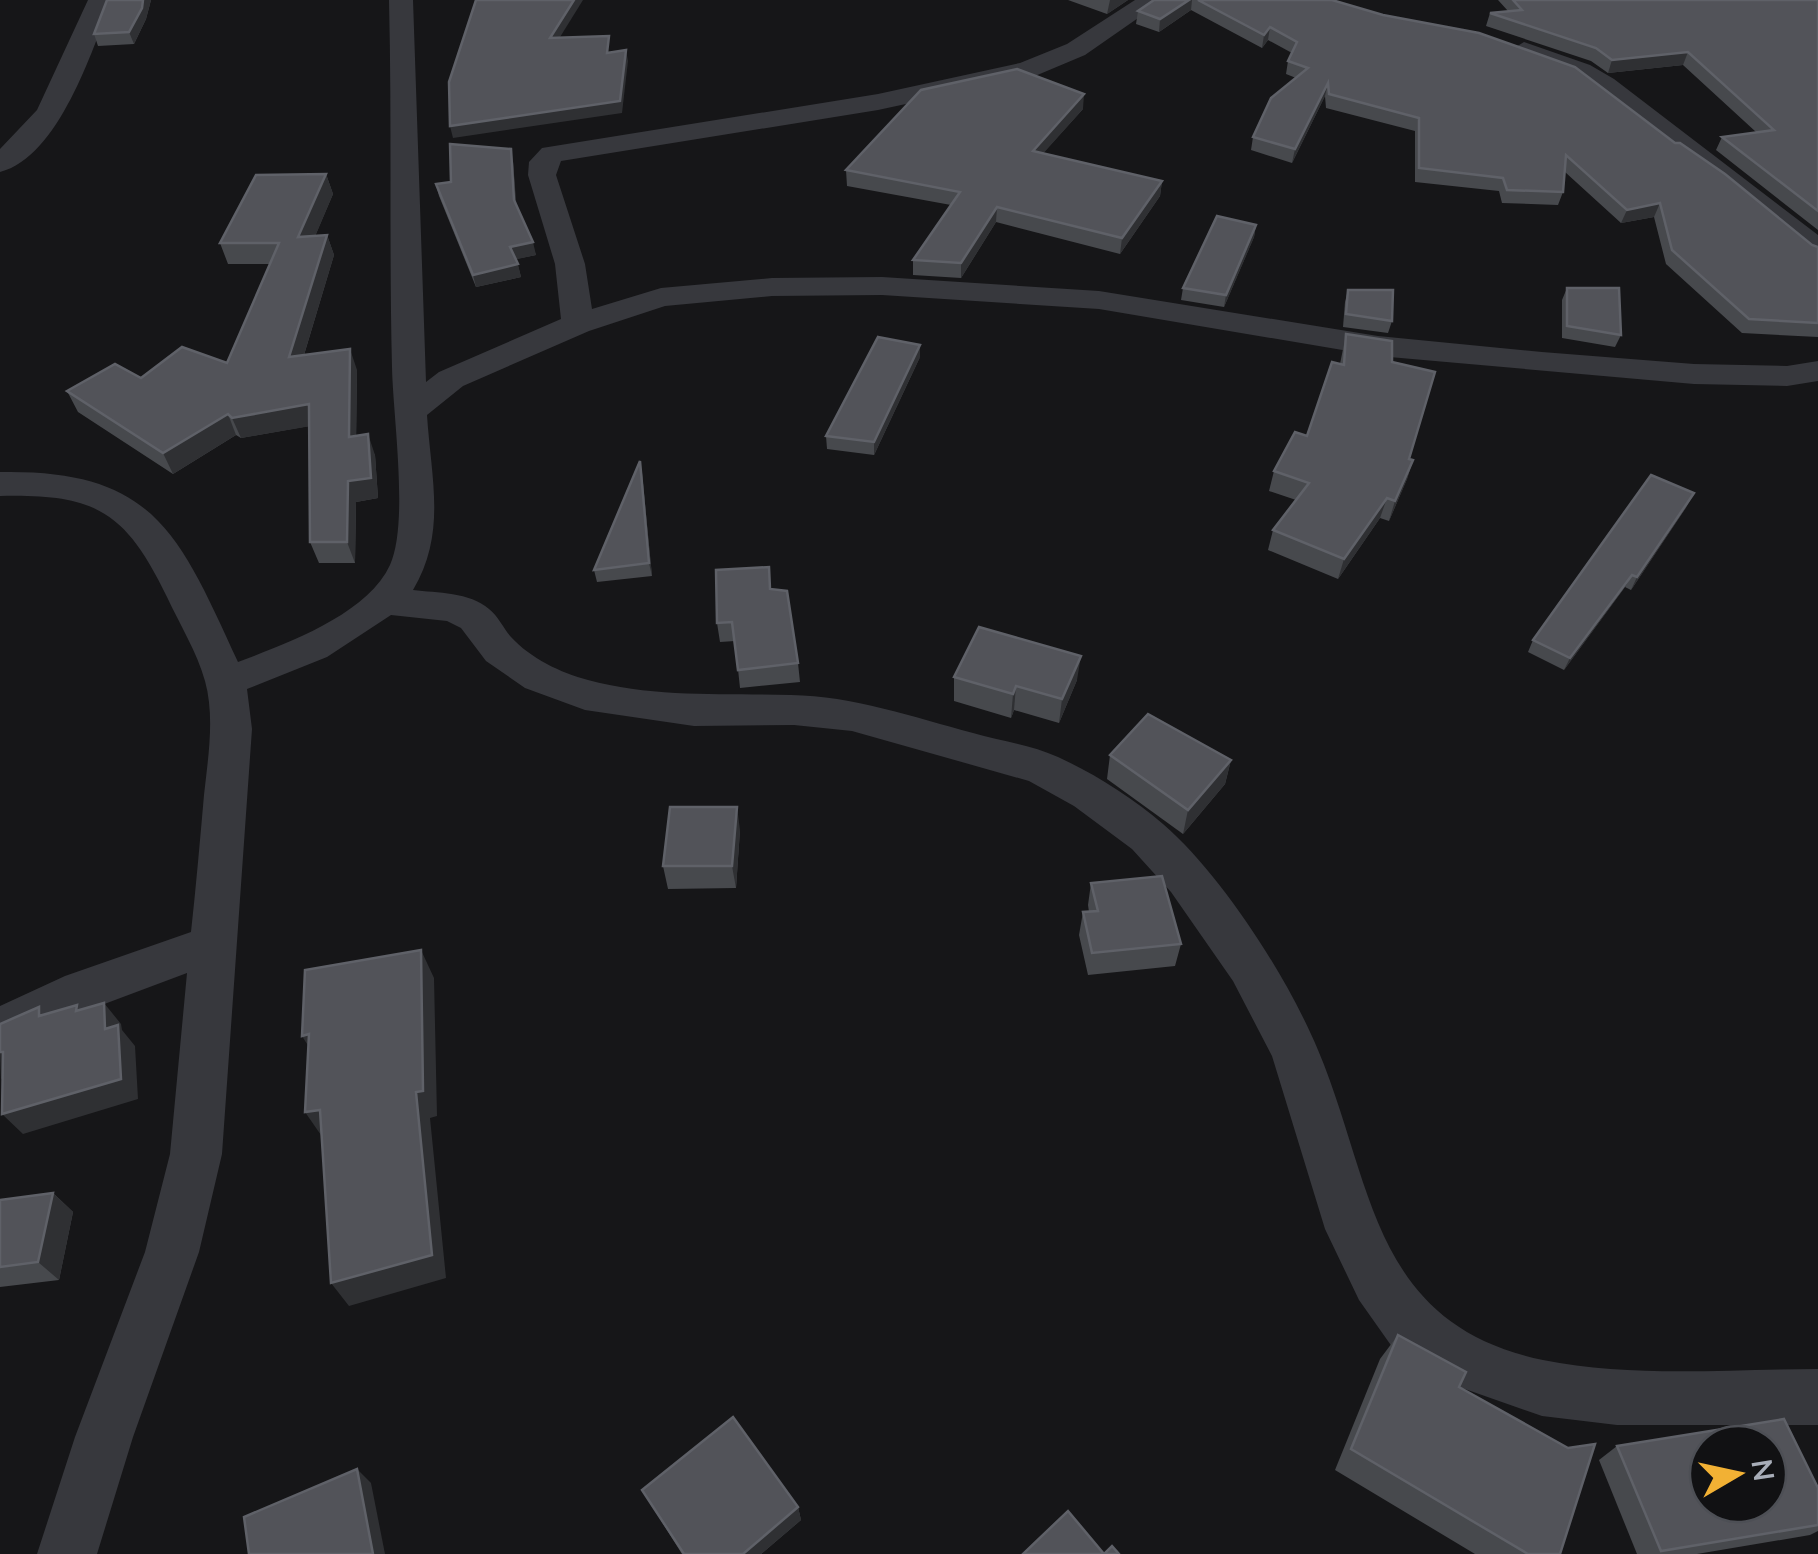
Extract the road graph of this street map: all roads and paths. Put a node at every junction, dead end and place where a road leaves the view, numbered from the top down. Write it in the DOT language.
graph roads {
  1 [pos="100,0"];
  2 [pos="401,0"];
  3 [pos="1152,0"];
  4 [pos="1500,42"];
  5 [pos="0,163"];
  6 [pos="1818,250"];
  7 [pos="578,324"];
  8 [pos="1818,371"];
  9 [pos="410,412"];
  10 [pos="9,477"];
  11 [pos="387,601"];
  12 [pos="226,682"];
  13 [pos="211,946"];
  14 [pos="0,1028"];
  15 [pos="1818,1397"];
  16 [pos="67,1554"];
  1 -- 5 [label="street"];
  2 -- 9 [label="street"];
  3 -- 7 [label="street"];
  4 -- 6 [label="street"];
  7 -- 8 [label="street"];
  7 -- 9 [label="street"];
  9 -- 11 [label="street"];
  10 -- 12 [label="street"];
  11 -- 12 [label="street"];
  11 -- 15 [label="street"];
  12 -- 13 [label="street"];
  13 -- 14 [label="street"];
  13 -- 16 [label="street"];
}
